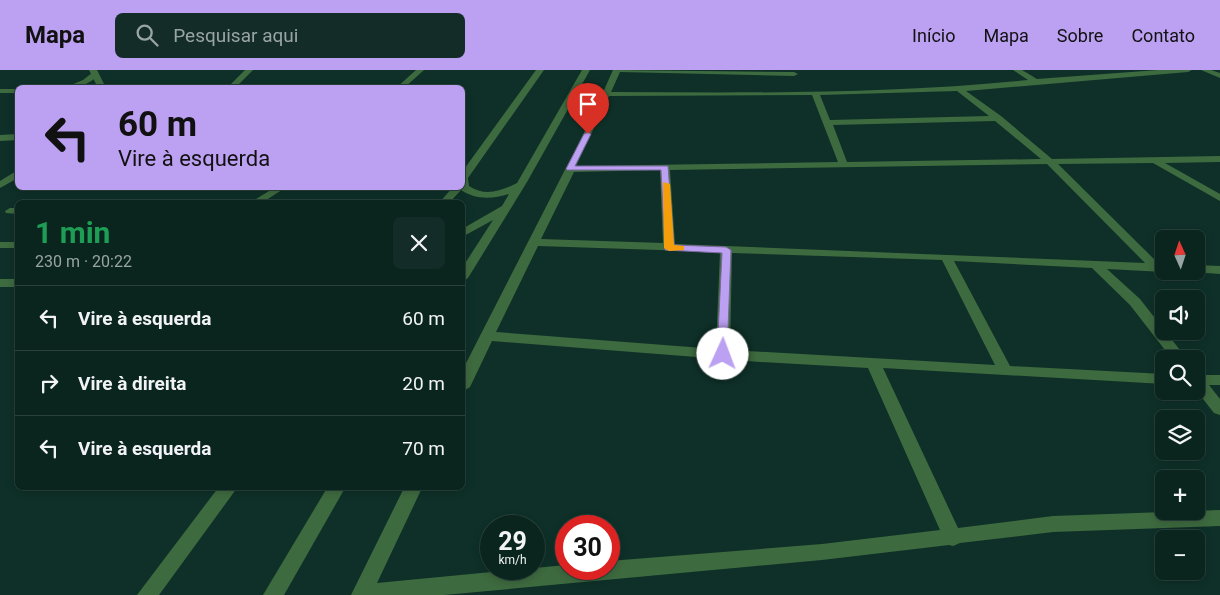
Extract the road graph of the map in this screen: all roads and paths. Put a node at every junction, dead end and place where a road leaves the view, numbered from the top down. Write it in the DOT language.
graph roads {
  1 [pos="249,70"];
  2 [pos="420,70"];
  3 [pos="540,70"];
  4 [pos="586,70"];
  5 [pos="617,70"];
  6 [pos="1017,70"];
  7 [pos="1170,70"];
  8 [pos="1188,70"];
  9 [pos="1205,70"];
  10 [pos="94,72"];
  11 [pos="794,74"];
  12 [pos="1220,76"];
  13 [pos="1036,81"];
  14 [pos="76,85"];
  15 [pos="100,85"];
  16 [pos="233,85"];
  17 [pos="402,85"];
  18 [pos="959,89"];
  19 [pos="0,91"];
  20 [pos="15,91"];
  21 [pos="815,92"];
  22 [pos="606,94"];
  23 [pos="998,118"];
  24 [pos="828,123"];
  25 [pos="0,138"];
  26 [pos="15,138"];
  27 [pos="1220,159"];
  28 [pos="1156,161"];
  29 [pos="1048,162"];
  30 [pos="844,165"];
  31 [pos="665,167"];
  32 [pos="570,169"];
  33 [pos="15,175"];
  34 [pos="465,177"];
  35 [pos="522,182"];
  36 [pos="0,185"];
  37 [pos="465,188"];
  38 [pos="277,190"];
  39 [pos="1220,198"];
  40 [pos="259,200"];
  41 [pos="465,232"];
  42 [pos="533,242"];
  43 [pos="0,245"];
  44 [pos="15,245"];
  45 [pos="669,248"];
  46 [pos="726,250"];
  47 [pos="946,257"];
  48 [pos="1155,263"];
  49 [pos="1096,264"];
  50 [pos="1155,268"];
  51 [pos="1205,269"];
  52 [pos="1220,270"];
  53 [pos="465,273"];
  54 [pos="0,283"];
  55 [pos="15,283"];
  56 [pos="487,336"];
  57 [pos="1173,350"];
  58 [pos="723,354"];
  59 [pos="873,363"];
  60 [pos="1005,370"];
  61 [pos="1155,378"];
  62 [pos="465,380"];
  63 [pos="1220,380"];
  64 [pos="1205,381"];
  65 [pos="1205,392"];
  66 [pos="1220,409"];
  67 [pos="226,490"];
  68 [pos="335,490"];
  69 [pos="412,490"];
  70 [pos="1220,518"];
  71 [pos="953,538"];
  72 [pos="147,595"];
  73 [pos="273,595"];
  74 [pos="361,595"];
  1 -- 16 [label="street"];
  2 -- 17 [label="street"];
  3 -- 34 [label="street"];
  4 -- 35 [label="street"];
  5 -- 11 [label="street"];
  5 -- 22 [label="street"];
  6 -- 13 [label="street"];
  7 -- 8 [label="street"];
  7 -- 13 [label="street"];
  9 -- 12 [label="street"];
  10 -- 14 [label="street"];
  10 -- 15 [label="street"];
  13 -- 18 [label="street"];
  18 -- 21 [label="street"];
  18 -- 23 [label="street"];
  19 -- 20 [label="street"];
  21 -- 22 [label="street"];
  21 -- 24 [label="street"];
  22 -- 32 [label="street"];
  23 -- 24 [label="street"];
  23 -- 29 [label="street"];
  24 -- 30 [label="street"];
  25 -- 26 [label="street"];
  27 -- 28 [label="street"];
  28 -- 29 [label="street"];
  28 -- 39 [label="street"];
  29 -- 30 [label="street"];
  29 -- 48 [label="street"];
  30 -- 31 [label="street"];
  31 -- 32 [label="street"];
  31 -- 45 [label="street"];
  32 -- 42 [label="street"];
  33 -- 36 [label="street"];
  35 -- 37 [label="street"];
  35 -- 41 [label="street"];
  35 -- 53 [label="street"];
  38 -- 40 [label="street"];
  42 -- 45 [label="street"];
  42 -- 56 [label="street"];
  43 -- 44 [label="street"];
  45 -- 46 [label="street"];
  46 -- 47 [label="street"];
  46 -- 58 [label="street"];
  47 -- 49 [label="street"];
  47 -- 60 [label="street"];
  49 -- 50 [label="street"];
  49 -- 57 [label="street"];
  51 -- 52 [label="street"];
  54 -- 55 [label="street"];
  56 -- 58 [label="street"];
  56 -- 62 [label="street"];
  58 -- 59 [label="street"];
  59 -- 60 [label="street"];
  59 -- 71 [label="street"];
  60 -- 61 [label="street"];
  63 -- 64 [label="street"];
  65 -- 66 [label="street"];
  67 -- 72 [label="street"];
  68 -- 73 [label="street"];
  69 -- 74 [label="street"];
  70 -- 71 [label="street"];
  71 -- 74 [label="street"];
}
